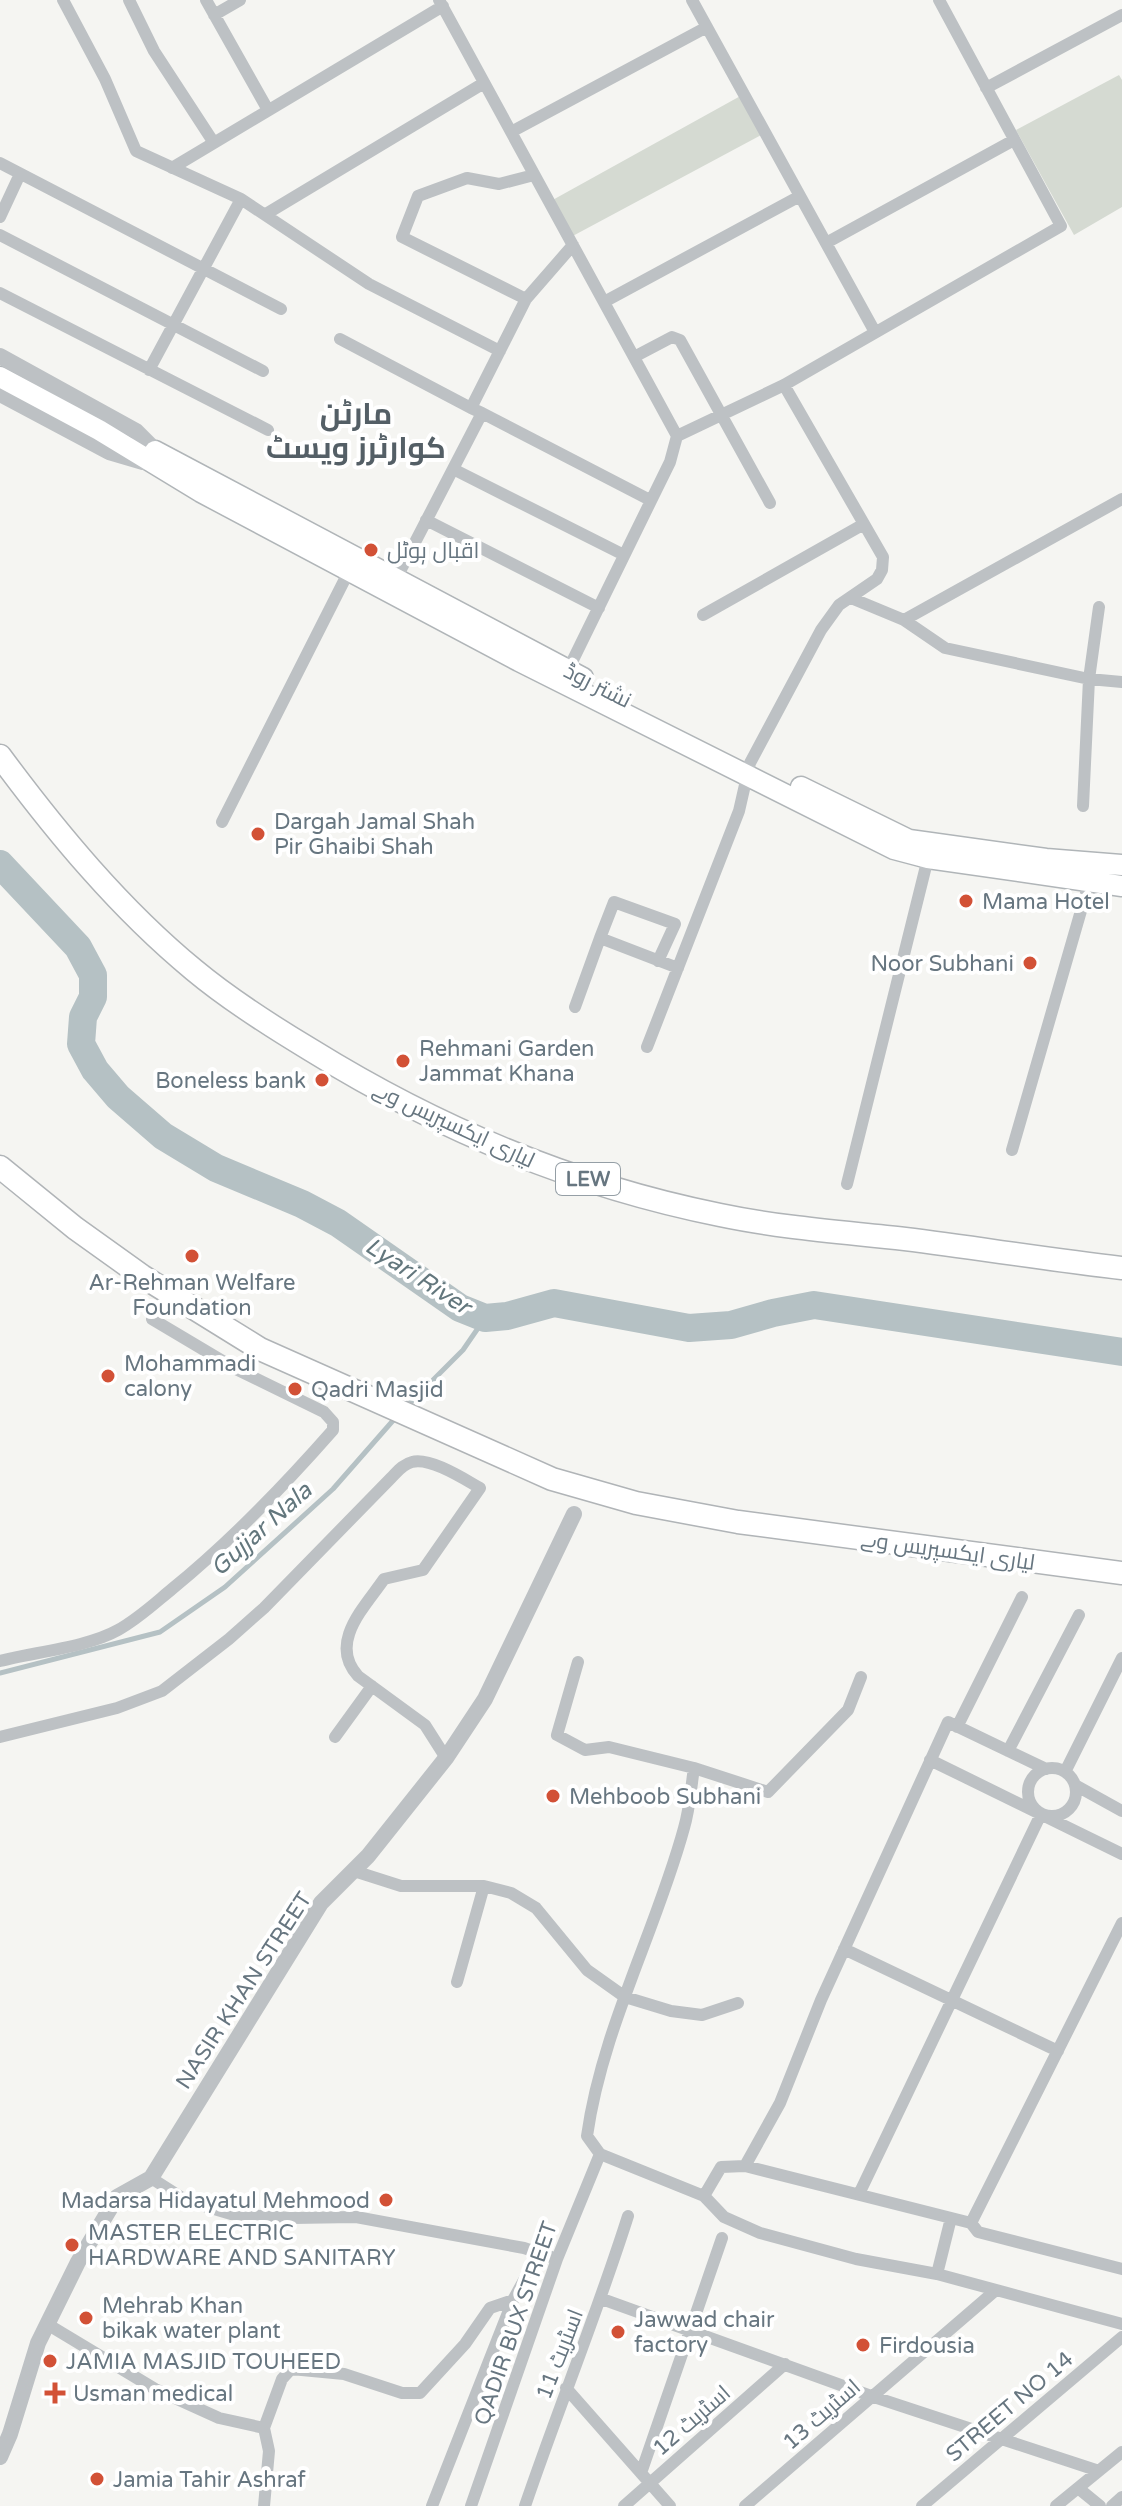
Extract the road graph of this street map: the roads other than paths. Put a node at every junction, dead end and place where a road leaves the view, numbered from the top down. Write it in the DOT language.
graph roads {
  1 [pos="63,0"];
  2 [pos="129,0"];
  3 [pos="206,0"];
  4 [pos="240,0"];
  5 [pos="692,0"];
  6 [pos="939,0"];
  7 [pos="441,3"];
  8 [pos="214,15"];
  9 [pos="1122,15"];
  10 [pos="707,27"];
  11 [pos="484,83"];
  12 [pos="986,88"];
  13 [pos="268,110"];
  14 [pos="511,132"];
  15 [pos="1014,140"];
  16 [pos="214,143"];
  17 [pos="0,163"];
  18 [pos="172,168"];
  19 [pos="20,174"];
  20 [pos="534,175"];
  21 [pos="800,196"];
  22 [pos="241,199"];
  23 [pos="266,214"];
  24 [pos="0,217"];
  25 [pos="0,235"];
  26 [pos="826,243"];
  27 [pos="573,245"];
  28 [pos="203,271"];
  29 [pos="0,293"];
  30 [pos="526,299"];
  31 [pos="604,302"];
  32 [pos="281,309"];
  33 [pos="173,326"];
  34 [pos="875,332"];
  35 [pos="340,339"];
  36 [pos="500,351"];
  37 [pos="0,356"];
  38 [pos="634,357"];
  39 [pos="149,370"];
  40 [pos="263,371"];
  41 [pos="0,377"];
  42 [pos="784,385"];
  43 [pos="0,394"];
  44 [pos="476,410"];
  45 [pos="721,415"];
  46 [pos="268,430"];
  47 [pos="677,436"];
  48 [pos="154,454"];
  49 [pos="453,469"];
  50 [pos="1122,499"];
  51 [pos="650,500"];
  52 [pos="770,503"];
  53 [pos="426,520"];
  54 [pos="864,524"];
  55 [pos="624,555"];
  56 [pos="349,571"];
  57 [pos="396,579"];
  58 [pos="851,598"];
  59 [pos="1099,607"];
  60 [pos="599,608"];
  61 [pos="703,615"];
  62 [pos="904,620"];
  63 [pos="568,670"];
  64 [pos="1089,679"];
  65 [pos="1122,682"];
  66 [pos="0,756"];
  67 [pos="749,769"];
  68 [pos="1083,806"];
  69 [pos="222,822"];
  70 [pos="928,858"];
  71 [pos="1122,865"];
  72 [pos="1089,883"];
  73 [pos="1122,886"];
  74 [pos="600,938"];
  75 [pos="658,961"];
  76 [pos="678,968"];
  77 [pos="575,1007"];
  78 [pos="647,1047"];
  79 [pos="1012,1150"];
  80 [pos="0,1167"];
  81 [pos="847,1184"];
  82 [pos="1122,1268"];
  83 [pos="152,1319"];
  84 [pos="574,1514"];
  85 [pos="1122,1573"];
  86 [pos="1022,1597"];
  87 [pos="1079,1615"];
  88 [pos="1122,1658"];
  89 [pos="0,1661"];
  90 [pos="578,1662"];
  91 [pos="861,1677"];
  92 [pos="372,1686"];
  93 [pos="957,1727"];
  94 [pos="0,1737"];
  95 [pos="335,1737"];
  96 [pos="1008,1751"];
  97 [pos="446,1758"];
  98 [pos="930,1760"];
  99 [pos="694,1768"];
  100 [pos="1046,1769"];
  101 [pos="1065,1772"];
  102 [pos="1075,1785"];
  103 [pos="1121,1808"];
  104 [pos="1041,1814"];
  105 [pos="1122,1854"];
  106 [pos="354,1871"];
  107 [pos="484,1886"];
  108 [pos="1122,1923"];
  109 [pos="844,1949"];
  110 [pos="457,1982"];
  111 [pos="625,1997"];
  112 [pos="952,2001"];
  113 [pos="738,2003"];
  114 [pos="1058,2051"];
  115 [pos="600,2154"];
  116 [pos="745,2166"];
  117 [pos="151,2178"];
  118 [pos="859,2194"];
  119 [pos="704,2196"];
  120 [pos="628,2216"];
  121 [pos="951,2218"];
  122 [pos="971,2223"];
  123 [pos="722,2238"];
  124 [pos="539,2253"];
  125 [pos="557,2259"];
  126 [pos="1122,2269"];
  127 [pos="937,2274"];
  128 [pos="996,2290"];
  129 [pos="602,2299"];
  130 [pos="513,2300"];
  131 [pos="47,2324"];
  132 [pos="1122,2324"];
  133 [pos="691,2331"];
  134 [pos="1122,2337"];
  135 [pos="785,2364"];
  136 [pos="566,2388"];
  137 [pos="871,2396"];
  138 [pos="264,2428"];
  139 [pos="998,2440"];
  140 [pos="1122,2452"];
  141 [pos="0,2457"];
  142 [pos="1099,2471"];
  143 [pos="645,2478"];
  144 [pos="1078,2488"];
  145 [pos="1122,2497"];
  146 [pos="264,2506"];
  147 [pos="432,2506"];
  148 [pos="471,2506"];
  149 [pos="525,2506"];
  150 [pos="624,2506"];
  151 [pos="670,2506"];
  152 [pos="745,2506"];
  153 [pos="922,2506"];
  154 [pos="1056,2506"];
  155 [pos="1100,2506"];
  156 [pos="1112,2506"];
  1 -- 18 [label="street"];
  2 -- 16 [label="street"];
  3 -- 8 [label="street"];
  4 -- 8 [label="street"];
  5 -- 10 [label="street"];
  6 -- 12 [label="street"];
  7 -- 11 [label="street"];
  7 -- 13 [label="street"];
  8 -- 13 [label="street"];
  9 -- 12 [label="street"];
  10 -- 14 [label="street"];
  10 -- 21 [label="street"];
  11 -- 14 [label="street"];
  11 -- 23 [label="street"];
  12 -- 15 [label="street"];
  13 -- 16 [label="street"];
  14 -- 20 [label="street"];
  15 -- 26 [label="street"];
  15 -- 34 [label="street"];
  16 -- 18 [label="street"];
  17 -- 19 [label="street"];
  18 -- 22 [label="street"];
  19 -- 24 [label="street"];
  19 -- 28 [label="street"];
  20 -- 27 [label="street"];
  20 -- 30 [label="street"];
  21 -- 26 [label="street"];
  21 -- 31 [label="street"];
  22 -- 23 [label="street"];
  22 -- 28 [label="street"];
  23 -- 36 [label="street"];
  25 -- 33 [label="street"];
  26 -- 34 [label="street"];
  27 -- 30 [label="street"];
  27 -- 31 [label="street"];
  28 -- 32 [label="street"];
  28 -- 33 [label="street"];
  29 -- 39 [label="street"];
  30 -- 36 [label="street"];
  31 -- 38 [label="street"];
  33 -- 39 [label="street"];
  33 -- 40 [label="street"];
  34 -- 42 [label="street"];
  35 -- 44 [label="street"];
  36 -- 44 [label="street"];
  37 -- 48 [label="street, نشتر روڈ"];
  38 -- 45 [label="street"];
  38 -- 47 [label="street"];
  39 -- 46 [label="street"];
  41 -- 48 [label="main road, نشتر روڈ"];
  42 -- 45 [label="street"];
  42 -- 54 [label="street"];
  43 -- 48 [label="street, نشتر روڈ"];
  44 -- 49 [label="street"];
  44 -- 51 [label="street"];
  45 -- 47 [label="street"];
  45 -- 52 [label="street"];
  47 -- 51 [label="street"];
  48 -- 56 [label="main road, نشتر روڈ"];
  48 -- 57 [label="main road, نشتر روڈ"];
  49 -- 53 [label="street"];
  49 -- 55 [label="street"];
  50 -- 62 [label="street"];
  51 -- 55 [label="street"];
  53 -- 57 [label="street"];
  53 -- 60 [label="street"];
  54 -- 58 [label="street"];
  54 -- 61 [label="street"];
  55 -- 60 [label="street"];
  56 -- 67 [label="main road, نشتر روڈ"];
  56 -- 69 [label="street"];
  57 -- 63 [label="main road, نشتر روڈ"];
  58 -- 62 [label="street"];
  58 -- 67 [label="street"];
  59 -- 64 [label="street"];
  60 -- 63 [label="street"];
  62 -- 64 [label="street"];
  63 -- 67 [label="main road, نشتر روڈ"];
  64 -- 65 [label="street"];
  64 -- 68 [label="street"];
  66 -- 82 [label="highway, لیاری ایکسپریس وے / LEW"];
  67 -- 70 [label="main road, نشتر روڈ"];
  67 -- 71 [label="main road, نشتر روڈ"];
  67 -- 76 [label="street"];
  70 -- 72 [label="main road, نشتر روڈ"];
  70 -- 81 [label="street"];
  72 -- 73 [label="main road, نشتر روڈ"];
  72 -- 79 [label="street"];
  74 -- 75 [label="street"];
  74 -- 75 [label="street"];
  74 -- 77 [label="street"];
  75 -- 76 [label="street"];
  76 -- 78 [label="street"];
  80 -- 85 [label="highway, لیاری ایکسپریس وے"];
  83 -- 89 [label="street"];
  84 -- 97 [label="street, NASIR KHAN STREET"];
  86 -- 93 [label="street"];
  87 -- 96 [label="street"];
  88 -- 101 [label="street"];
  90 -- 99 [label="street"];
  91 -- 99 [label="street"];
  92 -- 94 [label="street"];
  92 -- 95 [label="street"];
  92 -- 97 [label="street"];
  93 -- 96 [label="street"];
  93 -- 98 [label="street"];
  96 -- 100 [label="street"];
  97 -- 106 [label="street, NASIR KHAN STREET"];
  98 -- 104 [label="street"];
  98 -- 109 [label="street"];
  99 -- 111 [label="street"];
  100 -- 101 [label="street"];
  100 -- 104 [label="street"];
  101 -- 102 [label="street"];
  102 -- 103 [label="street"];
  102 -- 104 [label="street"];
  104 -- 105 [label="street"];
  104 -- 112 [label="street"];
  106 -- 107 [label="street"];
  106 -- 117 [label="street, NASIR KHAN STREET"];
  107 -- 110 [label="street"];
  107 -- 111 [label="street"];
  108 -- 114 [label="street"];
  109 -- 112 [label="street"];
  109 -- 116 [label="street"];
  111 -- 113 [label="street"];
  111 -- 115 [label="street"];
  112 -- 114 [label="street"];
  112 -- 118 [label="street"];
  114 -- 122 [label="street"];
  115 -- 119 [label="street"];
  115 -- 125 [label="street, QADIR BUX STREET"];
  116 -- 118 [label="street"];
  116 -- 119 [label="street"];
  117 -- 124 [label="street"];
  117 -- 131 [label="street, NASIR KHAN STREET"];
  118 -- 121 [label="street"];
  119 -- 127 [label="street"];
  120 -- 129 [label="street, اسٹریٹ 11"];
  121 -- 122 [label="street"];
  121 -- 127 [label="street"];
  122 -- 126 [label="street"];
  123 -- 133 [label="street"];
  124 -- 125 [label="street"];
  124 -- 130 [label="street"];
  125 -- 148 [label="street, QADIR BUX STREET"];
  127 -- 128 [label="street"];
  128 -- 132 [label="street"];
  128 -- 137 [label="street, اسٹریٹ 13"];
  129 -- 133 [label="street"];
  129 -- 136 [label="street, اسٹریٹ 11"];
  130 -- 138 [label="street"];
  130 -- 147 [label="street"];
  131 -- 138 [label="street"];
  131 -- 141 [label="street, NASIR KHAN STREET"];
  133 -- 135 [label="street"];
  133 -- 143 [label="street"];
  134 -- 139 [label="street, STREET NO 14"];
  135 -- 137 [label="street"];
  135 -- 143 [label="street, اسٹریٹ 12"];
  136 -- 143 [label="street"];
  136 -- 149 [label="street, اسٹریٹ 11"];
  137 -- 139 [label="street"];
  137 -- 152 [label="street, اسٹریٹ 13"];
  138 -- 146 [label="street"];
  139 -- 142 [label="street"];
  139 -- 153 [label="street, STREET NO 14"];
  140 -- 142 [label="street"];
  142 -- 144 [label="street"];
  143 -- 150 [label="street, اسٹریٹ 12"];
  143 -- 151 [label="street"];
  144 -- 154 [label="street"];
  144 -- 155 [label="street"];
  145 -- 156 [label="street"];
}
